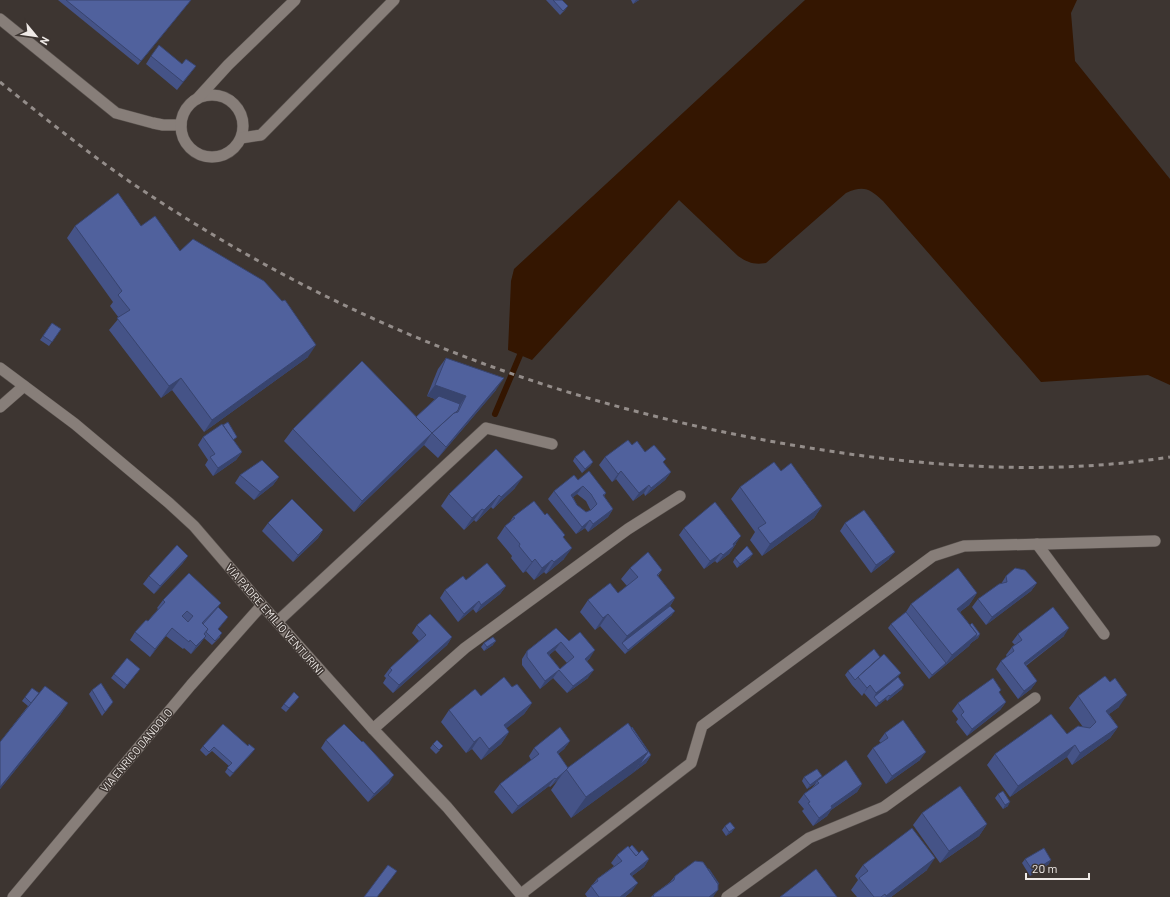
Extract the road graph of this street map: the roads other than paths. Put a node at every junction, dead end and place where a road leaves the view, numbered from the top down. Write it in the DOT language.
graph roads {
  1 [pos="295,0"];
  2 [pos="394,0"];
  3 [pos="0,19"];
  4 [pos="196,100"];
  5 [pos="181,125"];
  6 [pos="241,138"];
  7 [pos="0,368"];
  8 [pos="24,386"];
  9 [pos="0,407"];
  10 [pos="552,444"];
  11 [pos="680,496"];
  12 [pos="1155,541"];
  13 [pos="1037,544"];
  14 [pos="262,605"];
  15 [pos="278,622"];
  16 [pos="1104,634"];
  17 [pos="1035,698"];
  18 [pos="373,729"];
  19 [pos="522,895"];
  20 [pos="13,897"];
  21 [pos="727,897"];
  1 -- 4 [label="street"];
  2 -- 6 [label="street"];
  3 -- 5 [label="street"];
  4 -- 5 [label="street"];
  4 -- 6 [label="street"];
  5 -- 6 [label="street"];
  7 -- 8 [label="street, VIA PADRE EMILIO VENTURINI"];
  8 -- 9 [label="street"];
  8 -- 14 [label="street, VIA PADRE EMILIO VENTURINI"];
  10 -- 15 [label="street"];
  11 -- 18 [label="street"];
  12 -- 13 [label="street"];
  13 -- 16 [label="street"];
  13 -- 19 [label="street"];
  14 -- 15 [label="street, VIA PADRE EMILIO VENTURINI"];
  14 -- 20 [label="street, VIA ENRICO DANDOLO"];
  15 -- 18 [label="street, VIA PADRE EMILIO VENTURINI"];
  17 -- 21 [label="street"];
  18 -- 19 [label="street, VIA PADRE EMILIO VENTURINI"];
}
